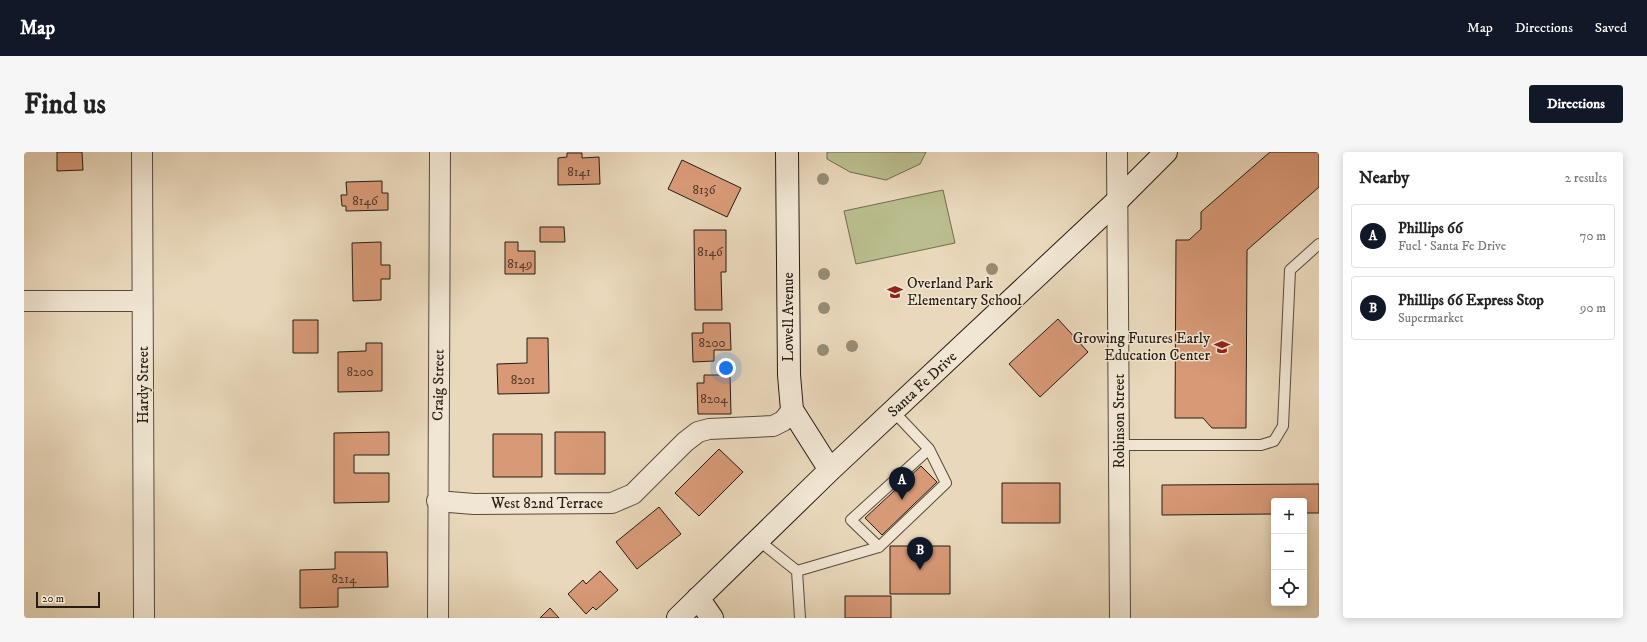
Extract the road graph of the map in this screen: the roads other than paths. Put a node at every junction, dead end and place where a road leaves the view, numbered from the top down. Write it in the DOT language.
graph roads {
  1 [pos="142,152"];
  2 [pos="440,152"];
  3 [pos="787,152"];
  4 [pos="1117,152"];
  5 [pos="1166,152"];
  6 [pos="1117,201"];
  7 [pos="1319,244"];
  8 [pos="24,301"];
  9 [pos="142,301"];
  10 [pos="792,410"];
  11 [pos="893,411"];
  12 [pos="1119,445"];
  13 [pos="929,449"];
  14 [pos="830,470"];
  15 [pos="437,501"];
  16 [pos="758,540"];
  17 [pos="879,547"];
  18 [pos="797,571"];
  19 [pos="698,598"];
  20 [pos="144,618"];
  21 [pos="438,618"];
  22 [pos="678,618"];
  23 [pos="712,618"];
  24 [pos="800,618"];
  25 [pos="1120,618"];
  1 -- 9 [label="street, Hardy Street"];
  2 -- 15 [label="street, Craig Street"];
  3 -- 10 [label="main road, Lowell Avenue"];
  4 -- 6 [label="street, Robinson Street"];
  5 -- 6 [label="main road, Santa Fe Drive"];
  6 -- 11 [label="main road, Santa Fe Drive"];
  6 -- 12 [label="street, Robinson Street"];
  7 -- 12 [label="lane"];
  8 -- 9 [label="street"];
  9 -- 20 [label="street, Hardy Street"];
  10 -- 14 [label="main road, Lowell Avenue"];
  10 -- 15 [label="street, West 82nd Terrace"];
  11 -- 13 [label="lane"];
  11 -- 14 [label="main road, Santa Fe Drive"];
  12 -- 25 [label="street, Robinson Street"];
  13 -- 17 [label="lane"];
  13 -- 17 [label="lane"];
  14 -- 16 [label="main road, Santa Fe Drive"];
  15 -- 21 [label="street, Craig Street"];
  16 -- 18 [label="lane"];
  16 -- 19 [label="main road, Santa Fe Drive"];
  17 -- 18 [label="lane"];
  18 -- 24 [label="lane"];
  19 -- 22 [label="main road, Santa Fe Drive"];
  19 -- 23 [label="main road"];
}
